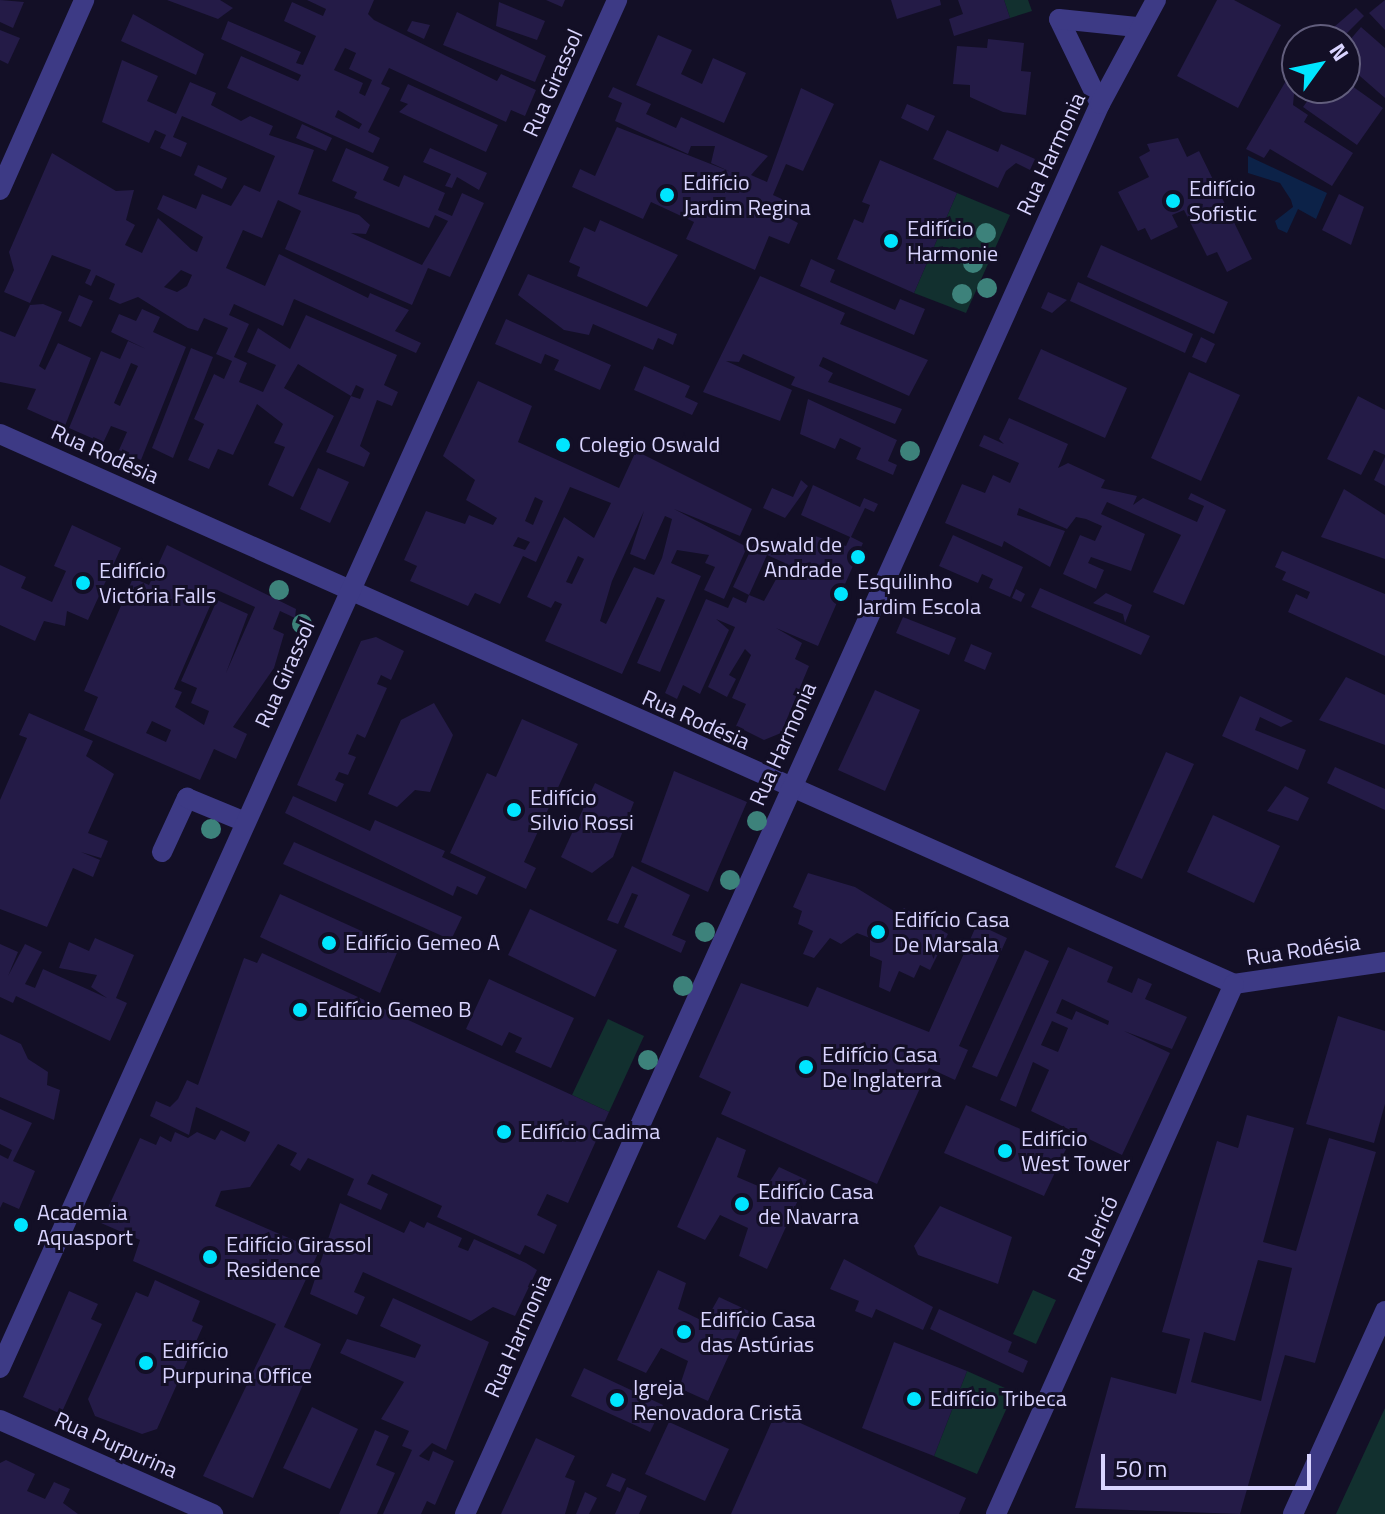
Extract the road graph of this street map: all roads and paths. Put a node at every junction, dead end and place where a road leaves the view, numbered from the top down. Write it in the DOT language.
graph roads {
  1 [pos="84,0"];
  2 [pos="617,0"];
  3 [pos="1156,0"];
  4 [pos="1056,10"];
  5 [pos="1137,27"];
  6 [pos="1100,104"];
  7 [pos="0,190"];
  8 [pos="0,434"];
  9 [pos="349,590"];
  10 [pos="790,788"];
  11 [pos="245,822"];
  12 [pos="162,852"];
  13 [pos="1385,962"];
  14 [pos="1234,984"];
  15 [pos="1385,1311"];
  16 [pos="0,1368"];
  17 [pos="0,1420"];
  18 [pos="213,1514"];
  19 [pos="465,1514"];
  20 [pos="996,1514"];
  21 [pos="1293,1514"];
  1 -- 7 [label="street"];
  2 -- 9 [label="street, Rua Girassol"];
  3 -- 5 [label="street, Rua Harmonia"];
  4 -- 5 [label="street"];
  4 -- 6 [label="street"];
  5 -- 6 [label="street, Rua Harmonia"];
  6 -- 10 [label="street, Rua Harmonia"];
  8 -- 9 [label="street, Rua Rodésia"];
  9 -- 10 [label="street, Rua Rodésia"];
  9 -- 11 [label="street, Rua Girassol"];
  10 -- 14 [label="street, Rua Rodésia"];
  10 -- 19 [label="street, Rua Harmonia"];
  11 -- 12 [label="street"];
  11 -- 16 [label="street, Rua Girassol"];
  13 -- 14 [label="street, Rua Rodésia"];
  14 -- 20 [label="street, Rua Jericó"];
  15 -- 21 [label="street"];
  17 -- 18 [label="street, Rua Purpurina"];
}
